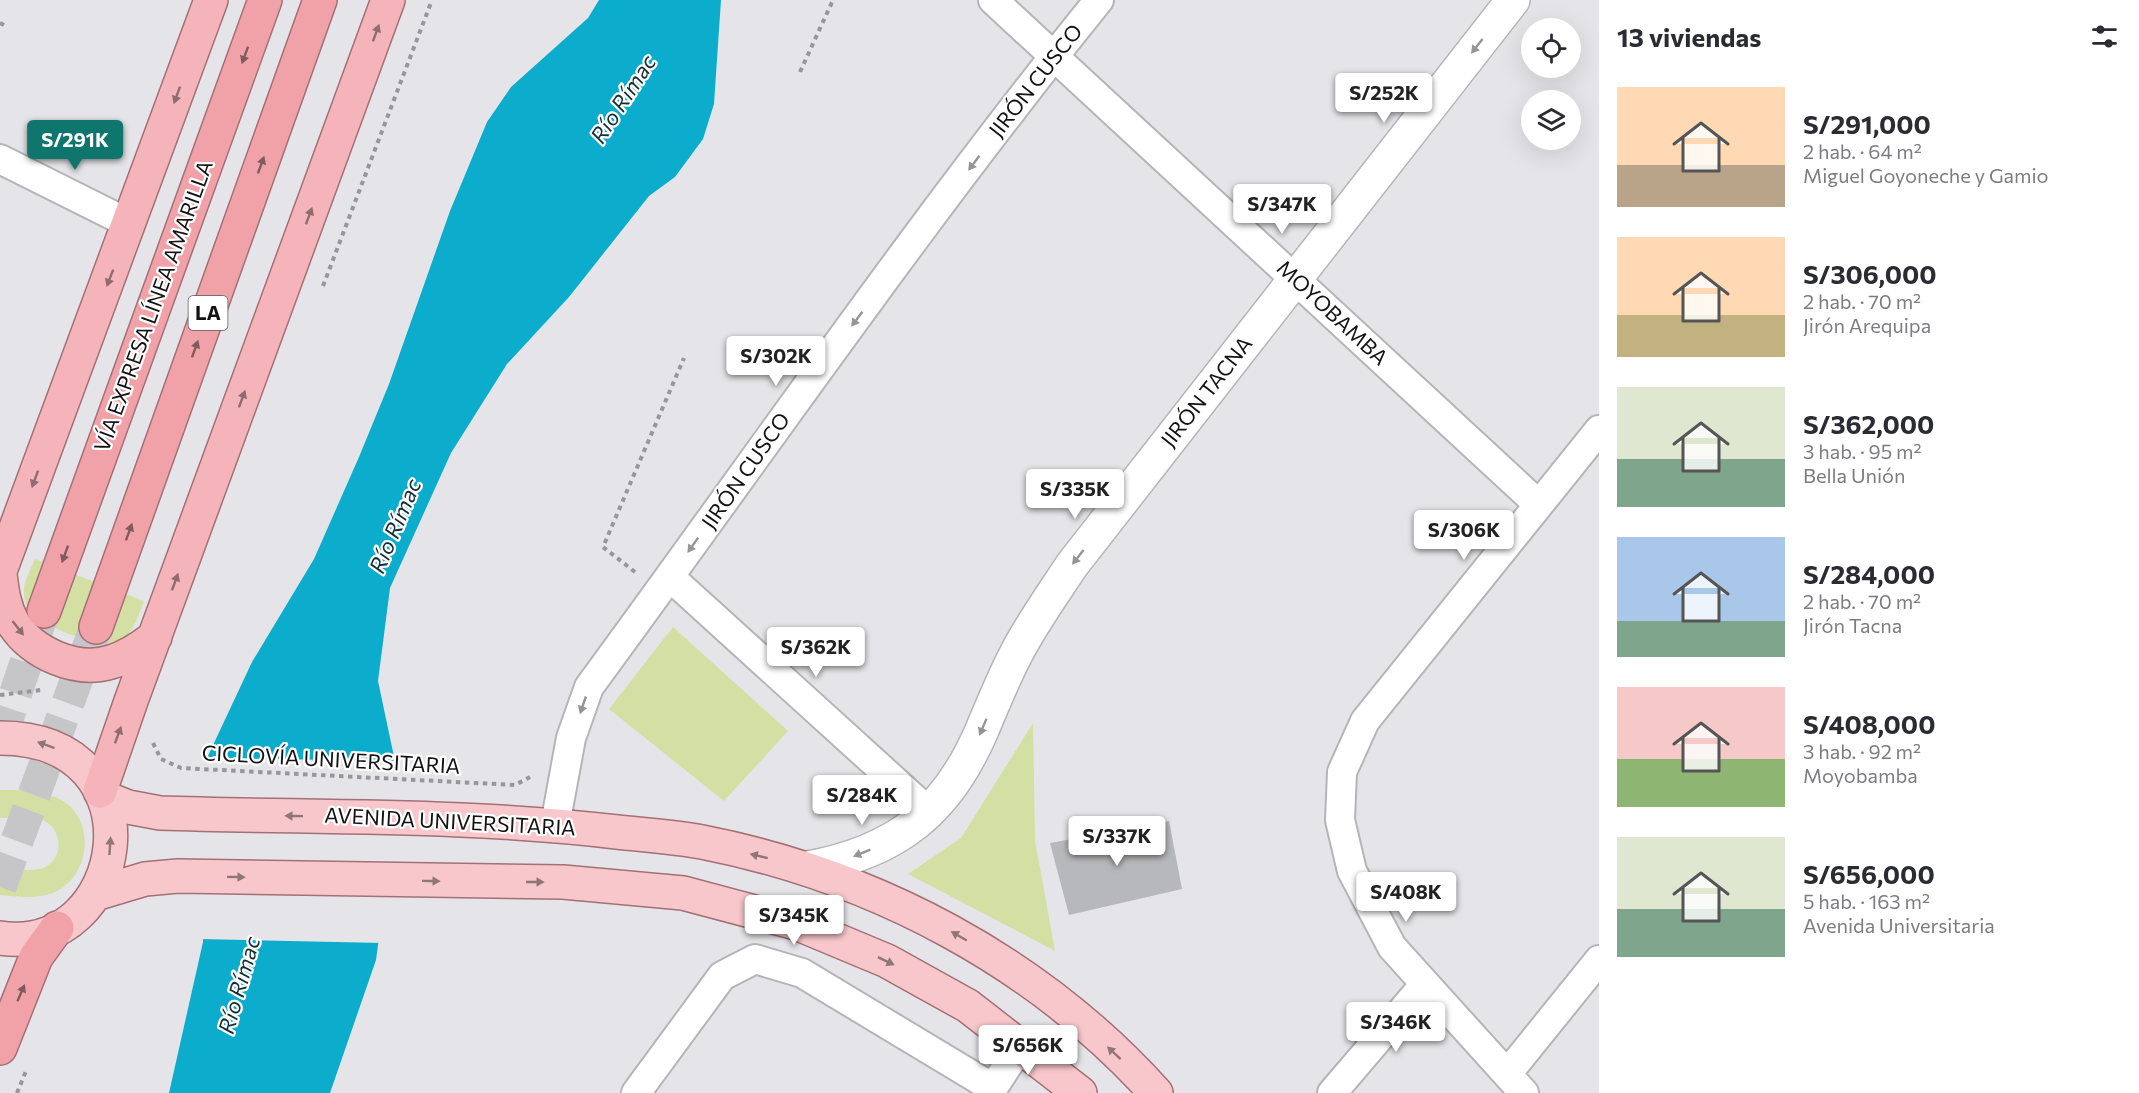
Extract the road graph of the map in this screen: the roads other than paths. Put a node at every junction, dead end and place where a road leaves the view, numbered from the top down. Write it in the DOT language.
graph roads {
  1 [pos="211,0"];
  2 [pos="265,0"];
  3 [pos="320,0"];
  4 [pos="388,0"];
  5 [pos="993,0"];
  6 [pos="1100,0"];
  7 [pos="1513,0"];
  8 [pos="1053,58"];
  9 [pos="0,159"];
  10 [pos="130,224"];
  11 [pos="1295,279"];
  12 [pos="1599,430"];
  13 [pos="1538,504"];
  14 [pos="0,572"];
  15 [pos="665,584"];
  16 [pos="44,611"];
  17 [pos="96,627"];
  18 [pos="155,637"];
  19 [pos="0,738"];
  20 [pos="102,794"];
  21 [pos="930,813"];
  22 [pos="555,825"];
  23 [pos="808,868"];
  24 [pos="95,894"];
  25 [pos="57,928"];
  26 [pos="0,938"];
  27 [pos="1599,960"];
  28 [pos="1425,984"];
  29 [pos="1021,1045"];
  30 [pos="0,1048"];
  31 [pos="1516,1083"];
  32 [pos="992,1090"];
  33 [pos="636,1093"];
  34 [pos="1080,1093"];
  35 [pos="1156,1093"];
  36 [pos="1332,1093"];
  1 -- 10 [label="highway, one-way"];
  2 -- 16 [label="highway, VÍA EXPRESA LÍNEA AMARILLA / LA, one-way"];
  17 -- 3 [label="highway, LA, one-way"];
  18 -- 4 [label="highway, one-way"];
  5 -- 8 [label="street, MOYOBAMBA"];
  6 -- 8 [label="street, JIRÓN CUSCO"];
  7 -- 11 [label="street, JIRÓN TACNA, one-way"];
  8 -- 11 [label="street, MOYOBAMBA"];
  8 -- 15 [label="street, JIRÓN CUSCO, one-way"];
  9 -- 10 [label="street"];
  10 -- 14 [label="highway, one-way"];
  11 -- 13 [label="street, MOYOBAMBA"];
  11 -- 21 [label="street, JIRÓN TACNA, one-way"];
  12 -- 13 [label="street"];
  13 -- 28 [label="street"];
  14 -- 18 [label="highway, one-way"];
  15 -- 21 [label="street"];
  15 -- 22 [label="street, JIRÓN CUSCO, one-way"];
  20 -- 18 [label="highway, one-way"];
  20 -- 19 [label="main road, one-way"];
  22 -- 20 [label="main road, AVENIDA UNIVERSITARIA, one-way"];
  24 -- 20 [label="main road, one-way"];
  21 -- 23 [label="street, JIRÓN TACNA, one-way"];
  23 -- 22 [label="main road, AVENIDA UNIVERSITARIA, one-way"];
  35 -- 23 [label="main road, AVENIDA UNIVERSITARIA, one-way"];
  24 -- 25 [label="main road"];
  24 -- 29 [label="main road, one-way"];
  25 -- 26 [label="main road"];
  30 -- 25 [label="highway, one-way"];
  27 -- 31 [label="street"];
  28 -- 31 [label="street"];
  28 -- 36 [label="street"];
  29 -- 32 [label="street"];
  29 -- 34 [label="main road"];
  32 -- 33 [label="street"];
}
